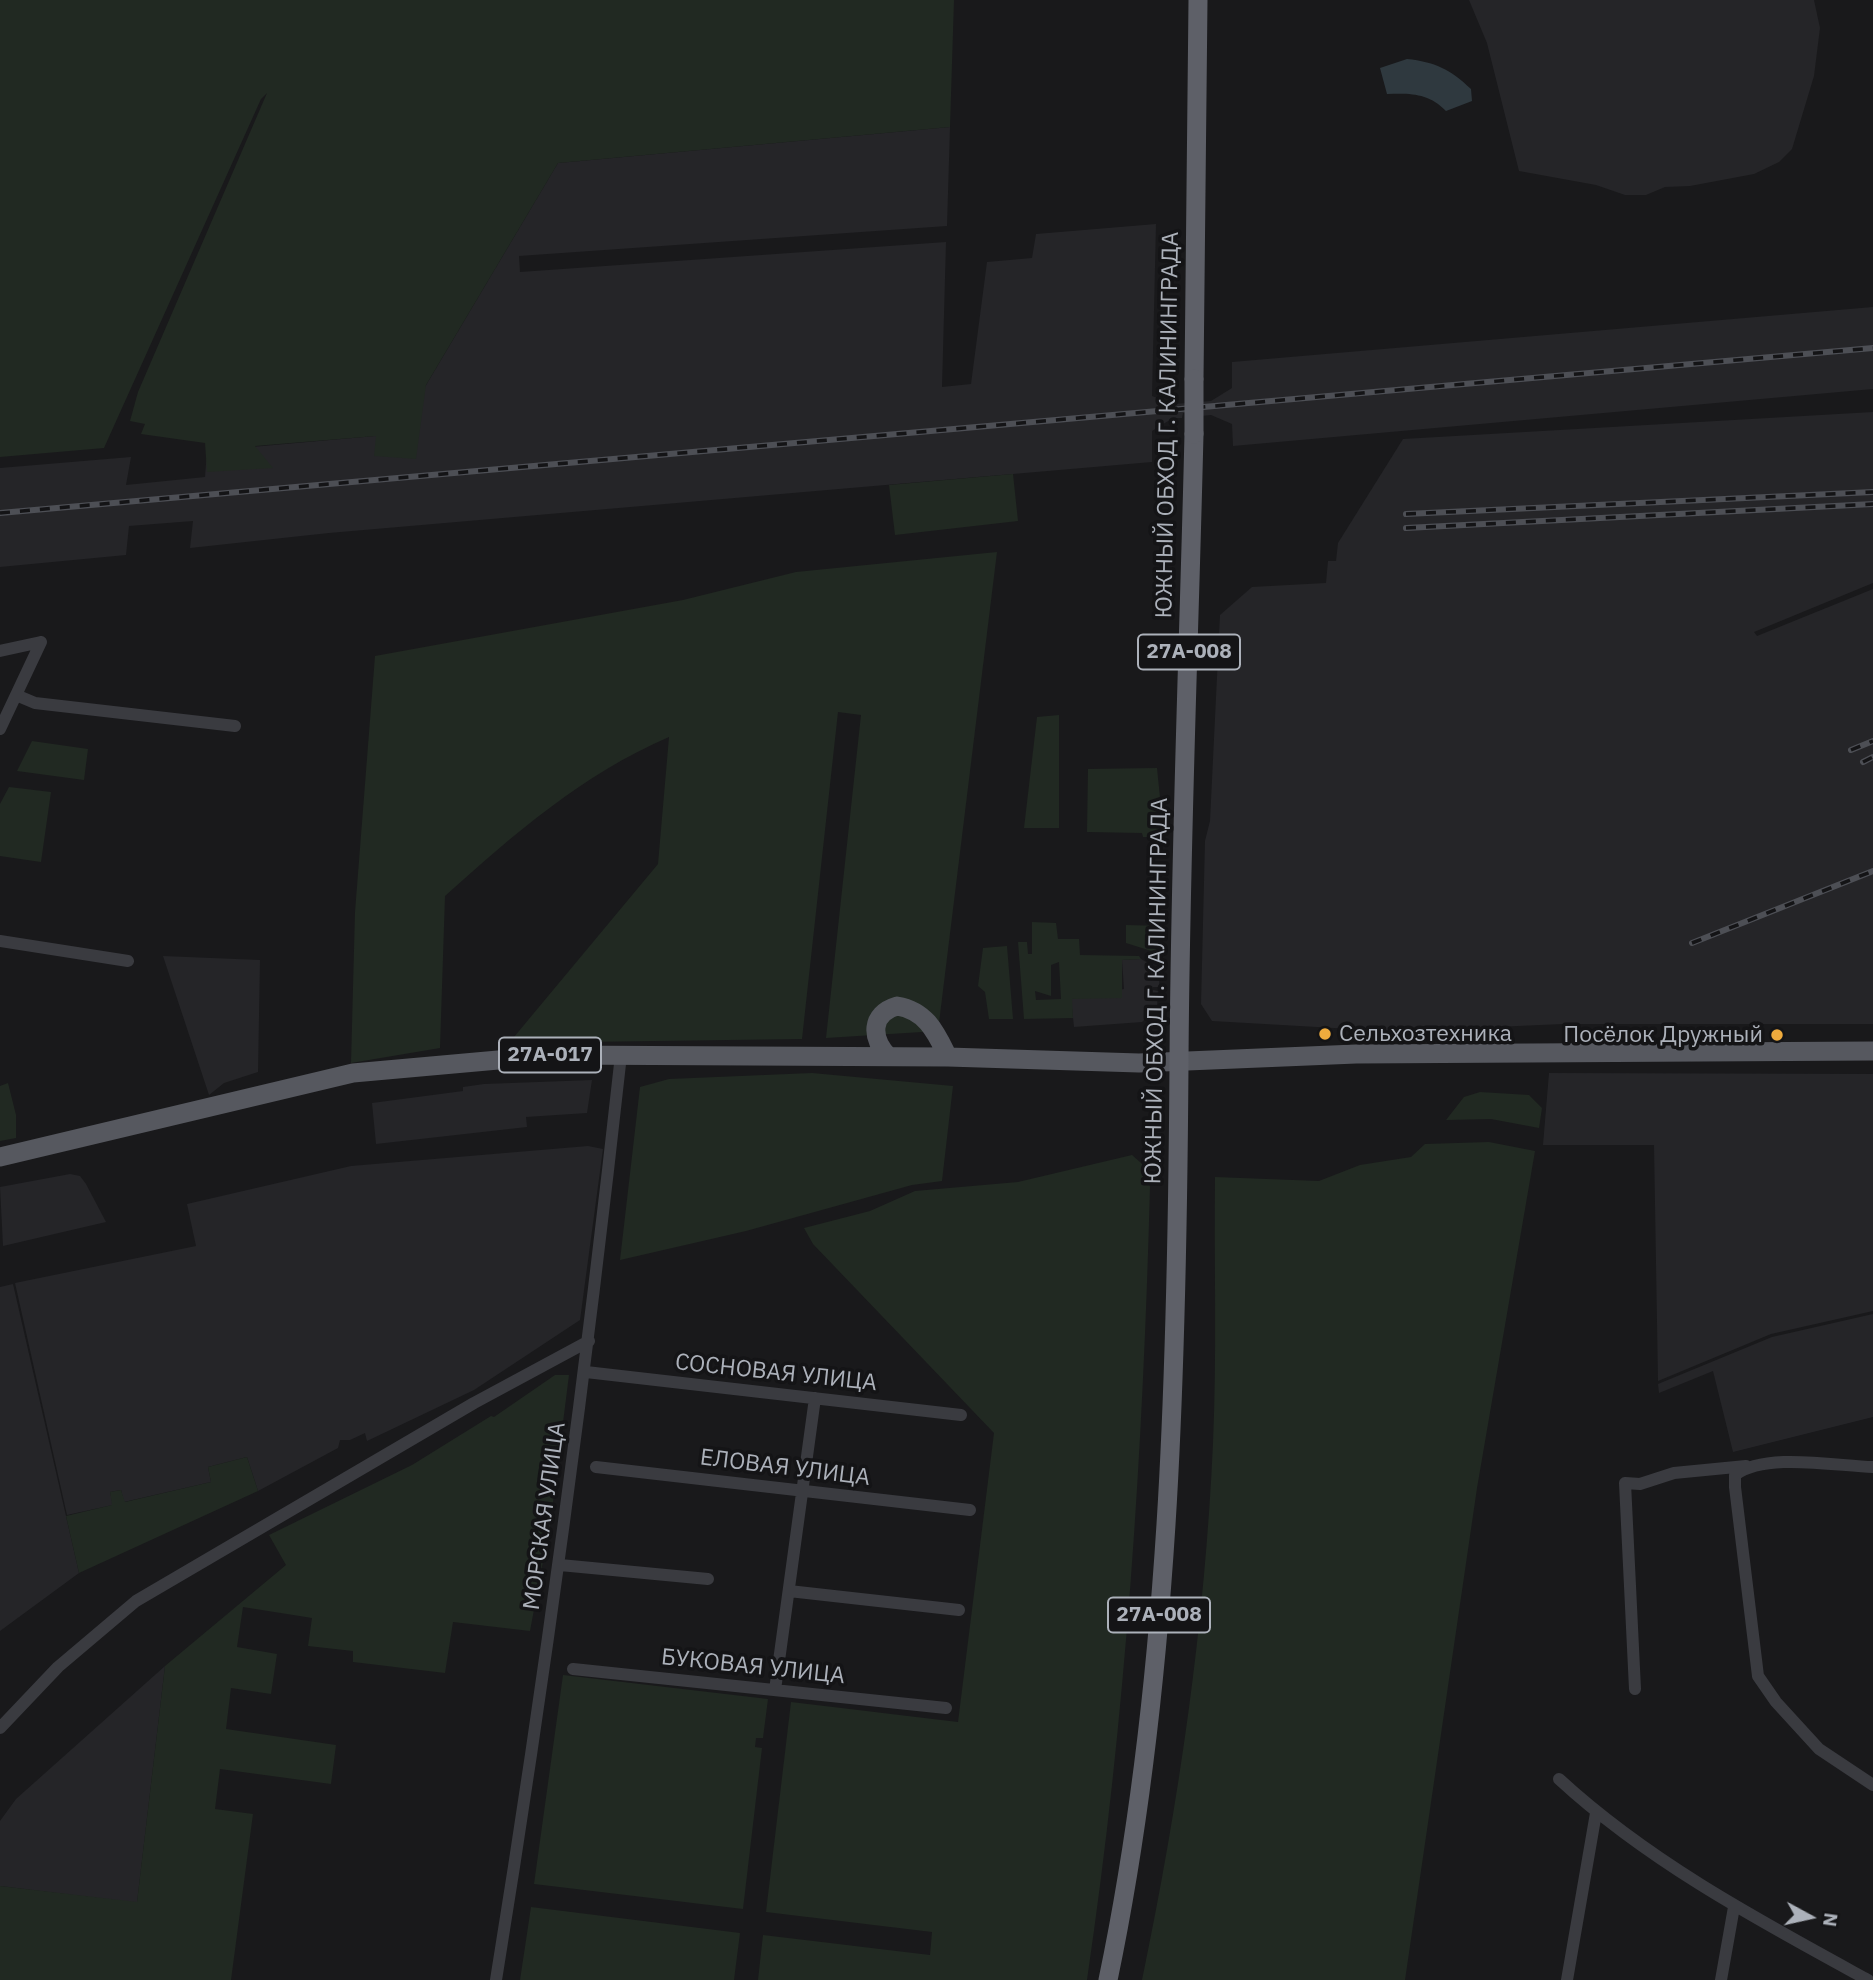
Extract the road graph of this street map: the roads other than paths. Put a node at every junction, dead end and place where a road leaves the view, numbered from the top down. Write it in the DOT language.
graph roads {
  1 [pos="1198,0"];
  2 [pos="0,650"];
  3 [pos="16,695"];
  4 [pos="235,726"];
  5 [pos="0,729"];
  6 [pos="0,941"];
  7 [pos="128,961"];
  8 [pos="1873,1051"];
  9 [pos="621,1055"];
  10 [pos="888,1056"];
  11 [pos="947,1057"];
  12 [pos="1178,1061"];
  13 [pos="0,1157"];
  14 [pos="589,1341"];
  15 [pos="586,1372"];
  16 [pos="815,1398"];
  17 [pos="961,1415"];
  18 [pos="1747,1466"];
  19 [pos="596,1467"];
  20 [pos="1873,1467"];
  21 [pos="802,1491"];
  22 [pos="970,1510"];
  23 [pos="560,1565"];
  24 [pos="708,1579"];
  25 [pos="789,1591"];
  26 [pos="959,1610"];
  27 [pos="573,1669"];
  28 [pos="1635,1689"];
  29 [pos="775,1690"];
  30 [pos="946,1708"];
  31 [pos="0,1728"];
  32 [pos="1559,1779"];
  33 [pos="1873,1785"];
  34 [pos="1596,1813"];
  35 [pos="1734,1907"];
  36 [pos="496,1980"];
  37 [pos="1108,1980"];
  38 [pos="1567,1980"];
  39 [pos="1721,1980"];
  40 [pos="1868,1980"];
  1 -- 12 [label="highway, ЮЖНЫЙ ОБХОД Г. КАЛИНИНГРАДА / 27А-008, bridge"];
  2 -- 3 [label="street"];
  3 -- 4 [label="street"];
  3 -- 5 [label="street"];
  6 -- 7 [label="street"];
  8 -- 12 [label="main road, 27А-017"];
  9 -- 10 [label="main road, 27А-017"];
  9 -- 13 [label="main road, 27А-017"];
  9 -- 14 [label="street, МОРСКАЯ УЛИЦА"];
  10 -- 11 [label="main road, 27А-017"];
  10 -- 11 [label="main road"];
  11 -- 12 [label="main road, 27А-017"];
  12 -- 37 [label="highway, ЮЖНЫЙ ОБХОД Г. КАЛИНИНГРАДА / 27А-008"];
  14 -- 15 [label="street, МОРСКАЯ УЛИЦА"];
  14 -- 31 [label="street"];
  15 -- 16 [label="street, СОСНОВАЯ УЛИЦА"];
  15 -- 23 [label="street, МОРСКАЯ УЛИЦА"];
  16 -- 17 [label="street, СОСНОВАЯ УЛИЦА"];
  16 -- 21 [label="street"];
  18 -- 20 [label="street"];
  18 -- 28 [label="street"];
  18 -- 33 [label="street"];
  19 -- 21 [label="street, ЕЛОВАЯ УЛИЦА"];
  21 -- 22 [label="street, ЕЛОВАЯ УЛИЦА"];
  21 -- 25 [label="street"];
  23 -- 24 [label="street"];
  23 -- 36 [label="street, МОРСКАЯ УЛИЦА"];
  25 -- 26 [label="street"];
  25 -- 29 [label="street"];
  27 -- 29 [label="street, БУКОВАЯ УЛИЦА"];
  29 -- 30 [label="street, БУКОВАЯ УЛИЦА"];
  32 -- 34 [label="street"];
  34 -- 35 [label="street"];
  34 -- 38 [label="street"];
  35 -- 39 [label="street"];
  35 -- 40 [label="street"];
}
